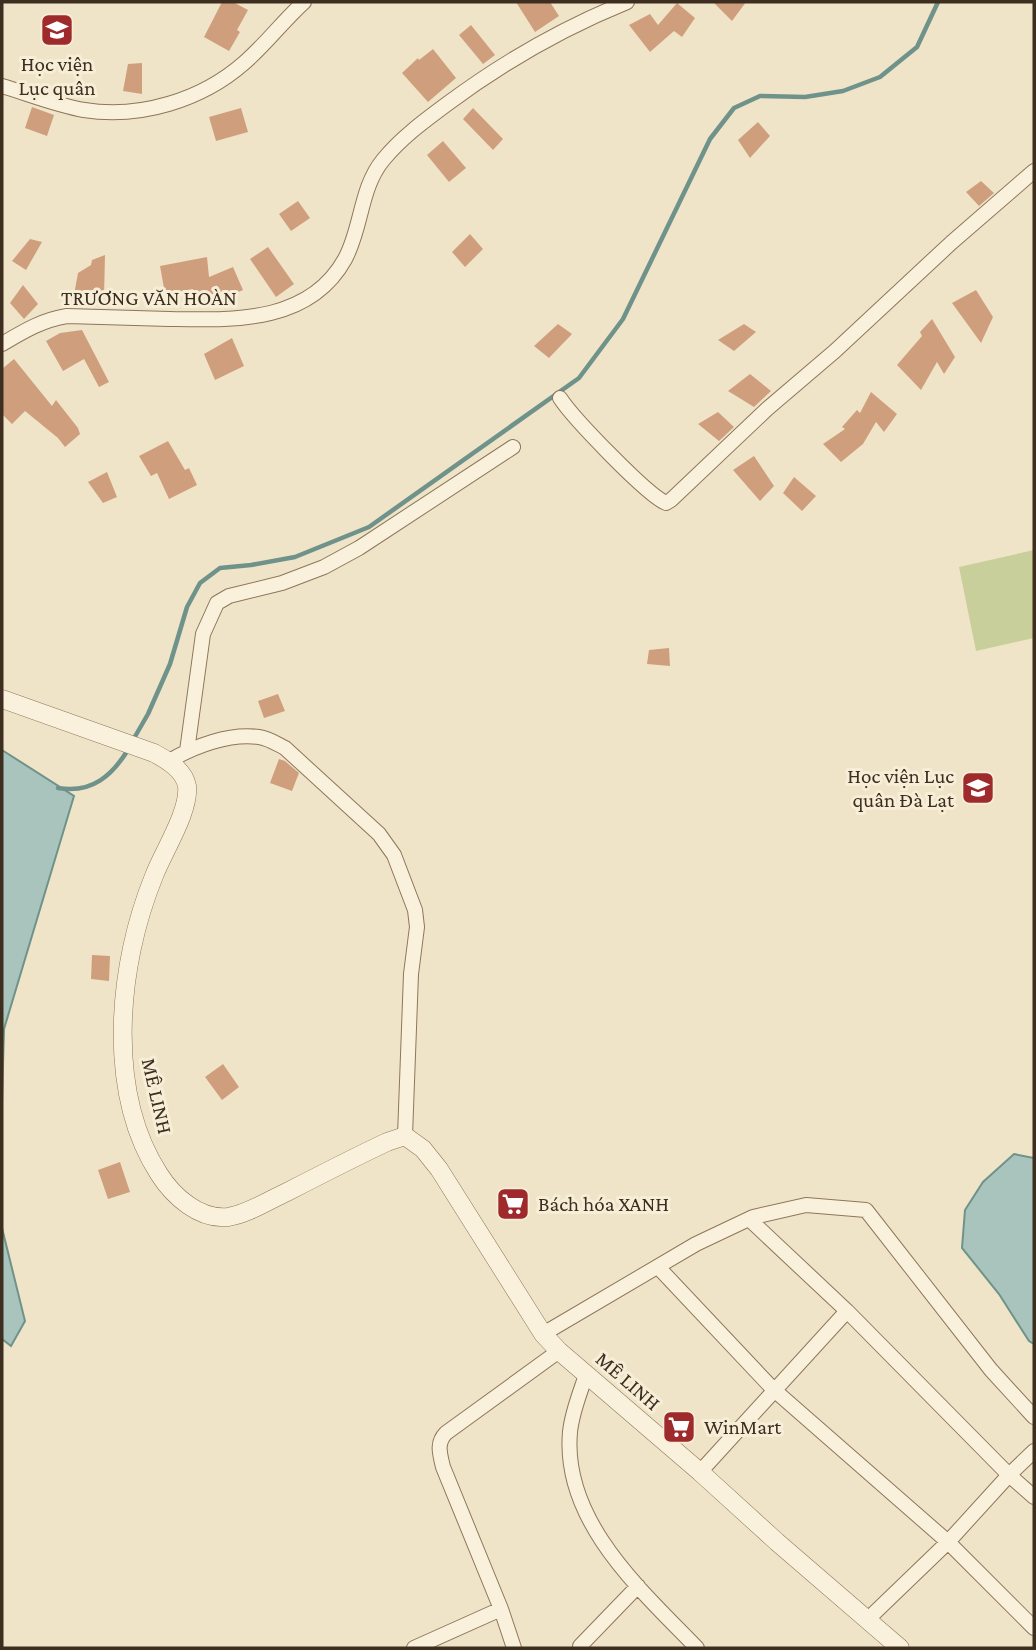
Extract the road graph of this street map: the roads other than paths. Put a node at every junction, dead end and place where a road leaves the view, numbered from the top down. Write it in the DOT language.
graph roads {
  1 [pos="304,2"];
  2 [pos="627,2"];
  3 [pos="2,86"];
  4 [pos="1034,171"];
  5 [pos="2,344"];
  6 [pos="560,398"];
  7 [pos="513,447"];
  8 [pos="2,699"];
  9 [pos="187,751"];
  10 [pos="162,757"];
  11 [pos="405,1136"];
  12 [pos="749,1219"];
  13 [pos="658,1267"];
  14 [pos="847,1311"];
  15 [pos="542,1334"];
  16 [pos="559,1351"];
  17 [pos="586,1375"];
  18 [pos="773,1390"];
  19 [pos="1034,1417"];
  20 [pos="1034,1451"];
  21 [pos="700,1472"];
  22 [pos="1009,1475"];
  23 [pos="1034,1497"];
  24 [pos="948,1542"];
  25 [pos="638,1586"];
  26 [pos="501,1609"];
  27 [pos="867,1620"];
  28 [pos="1034,1628"];
  29 [pos="580,1646"];
  30 [pos="414,1648"];
  31 [pos="514,1648"];
  32 [pos="697,1648"];
  33 [pos="900,1648"];
  1 -- 3 [label="street"];
  2 -- 5 [label="street, TRƯƠNG VĂN HOÀN"];
  4 -- 6 [label="street"];
  7 -- 9 [label="street"];
  8 -- 10 [label="street"];
  9 -- 10 [label="street"];
  9 -- 11 [label="street"];
  10 -- 11 [label="street, MÊ LINH"];
  11 -- 15 [label="street, MÊ LINH"];
  12 -- 13 [label="street"];
  12 -- 14 [label="street"];
  12 -- 19 [label="street"];
  13 -- 15 [label="street"];
  13 -- 18 [label="street"];
  14 -- 18 [label="street"];
  14 -- 22 [label="street"];
  15 -- 16 [label="street, MÊ LINH"];
  16 -- 17 [label="street, MÊ LINH"];
  16 -- 26 [label="street"];
  17 -- 21 [label="street, MÊ LINH"];
  17 -- 25 [label="street"];
  18 -- 21 [label="street"];
  18 -- 24 [label="street"];
  20 -- 22 [label="street"];
  21 -- 27 [label="street, MÊ LINH"];
  22 -- 23 [label="street"];
  22 -- 24 [label="street"];
  24 -- 27 [label="street"];
  24 -- 28 [label="street"];
  25 -- 29 [label="street"];
  25 -- 32 [label="street"];
  26 -- 30 [label="street"];
  26 -- 31 [label="street"];
  27 -- 33 [label="street, MÊ LINH"];
}
